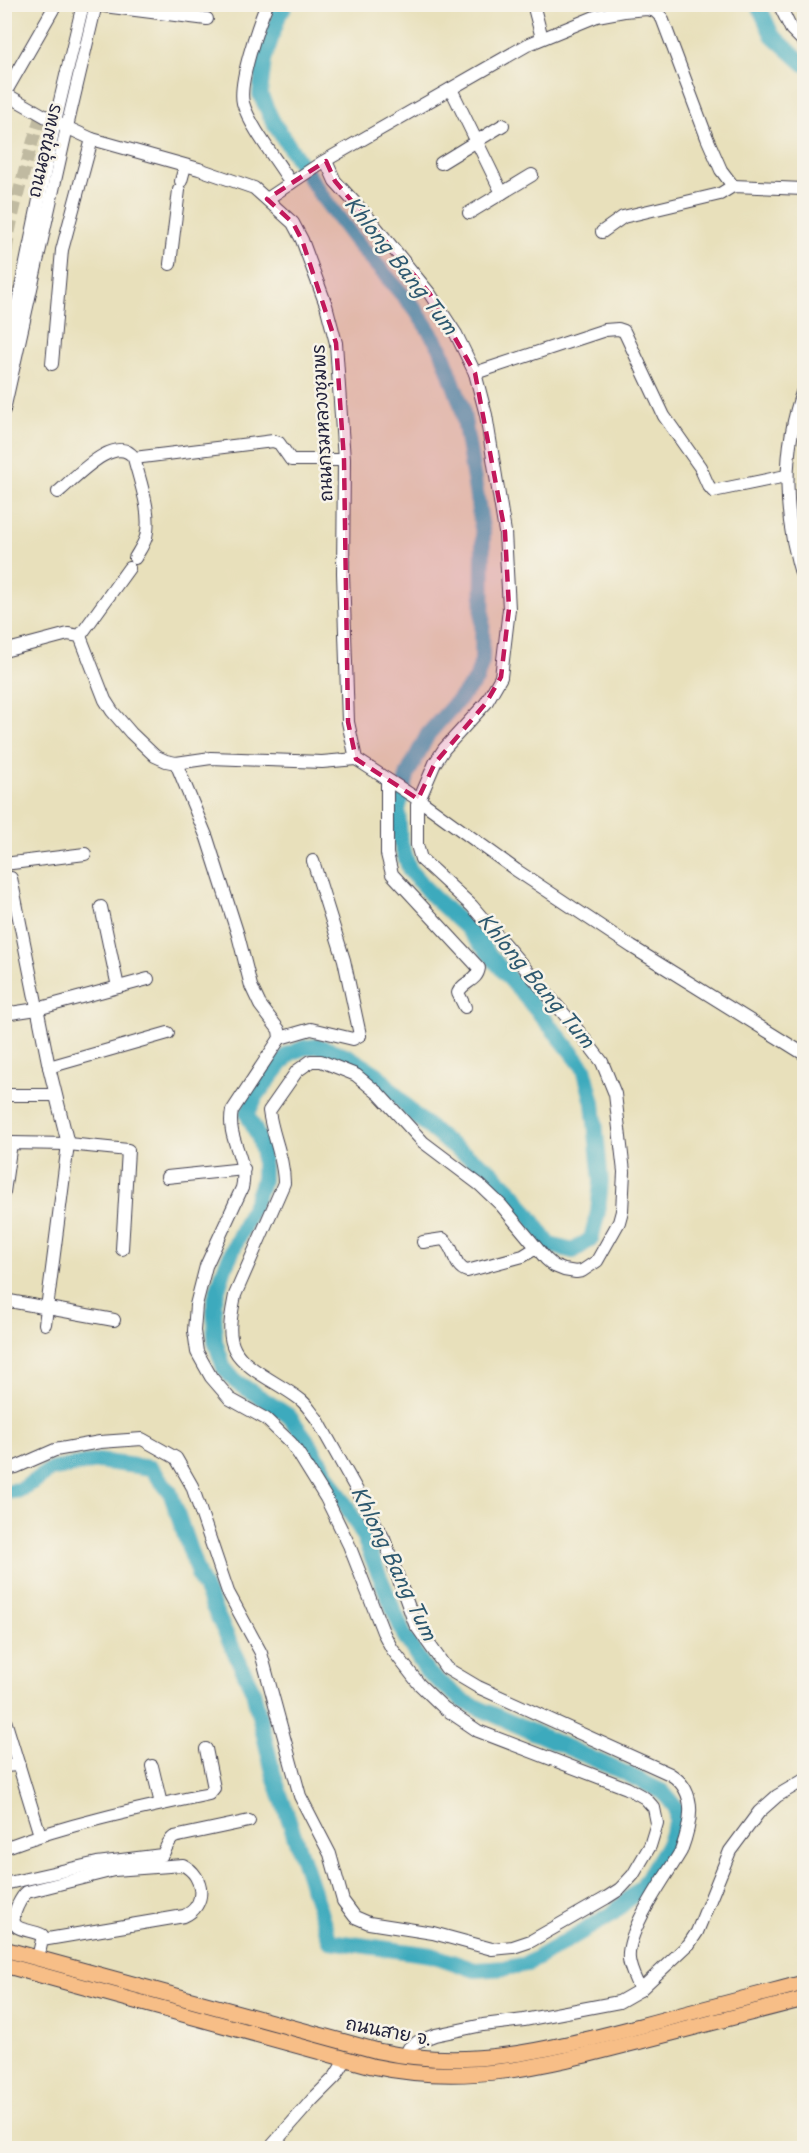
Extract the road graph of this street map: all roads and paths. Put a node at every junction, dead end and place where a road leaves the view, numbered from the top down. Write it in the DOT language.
graph roads {
  1 [pos="56,4"];
  2 [pos="84,4"];
  3 [pos="267,4"];
  4 [pos="532,4"];
  5 [pos="779,4"];
  6 [pos="96,5"];
  7 [pos="207,19"];
  8 [pos="542,38"];
  9 [pos="804,42"];
  10 [pos="451,89"];
  11 [pos="5,93"];
  12 [pos="61,125"];
  13 [pos="503,125"];
  14 [pos="92,139"];
  15 [pos="476,141"];
  16 [pos="323,162"];
  17 [pos="441,163"];
  18 [pos="185,166"];
  19 [pos="532,175"];
  20 [pos="292,182"];
  21 [pos="733,186"];
  22 [pos="804,189"];
  23 [pos="502,193"];
  24 [pos="267,199"];
  25 [pos="469,213"];
  26 [pos="602,232"];
  27 [pos="170,264"];
  28 [pos="5,364"];
  29 [pos="52,364"];
  30 [pos="475,373"];
  31 [pos="804,387"];
  32 [pos="4,410"];
  33 [pos="134,458"];
  34 [pos="344,460"];
  35 [pos="786,476"];
  36 [pos="58,492"];
  37 [pos="804,583"];
  38 [pos="80,636"];
  39 [pos="4,651"];
  40 [pos="356,759"];
  41 [pos="176,763"];
  42 [pos="390,782"];
  43 [pos="414,796"];
  44 [pos="85,854"];
  45 [pos="313,861"];
  46 [pos="4,864"];
  47 [pos="11,878"];
  48 [pos="101,907"];
  49 [pos="148,979"];
  50 [pos="118,987"];
  51 [pos="465,1007"];
  52 [pos="37,1009"];
  53 [pos="4,1014"];
  54 [pos="168,1033"];
  55 [pos="280,1038"];
  56 [pos="804,1054"];
  57 [pos="49,1067"];
  58 [pos="4,1095"];
  59 [pos="55,1095"];
  60 [pos="68,1144"];
  61 [pos="244,1169"];
  62 [pos="167,1177"];
  63 [pos="4,1192"];
  64 [pos="423,1242"];
  65 [pos="536,1248"];
  66 [pos="122,1249"];
  67 [pos="4,1300"];
  68 [pos="46,1307"];
  69 [pos="114,1320"];
  70 [pos="45,1324"];
  71 [pos="4,1469"];
  72 [pos="4,1717"];
  73 [pos="206,1749"];
  74 [pos="4,1766"];
  75 [pos="19,1766"];
  76 [pos="152,1766"];
  77 [pos="804,1780"];
  78 [pos="161,1804"];
  79 [pos="249,1821"];
  80 [pos="40,1835"];
  81 [pos="4,1848"];
  82 [pos="4,1884"];
  83 [pos="42,1940"];
  84 [pos="4,1949"];
  85 [pos="38,1958"];
  86 [pos="4,1965"];
  87 [pos="804,1983"];
  88 [pos="640,1990"];
  89 [pos="804,1999"];
  90 [pos="405,2056"];
  91 [pos="346,2059"];
  92 [pos="270,2148"];
  1 -- 11 [label="street"];
  2 -- 12 [label="street, ถนนอุทุมพร"];
  3 -- 20 [label="street"];
  4 -- 8 [label="street"];
  5 -- 9 [label="street"];
  6 -- 7 [label="street"];
  6 -- 12 [label="street, ถนนอุทุมพร"];
  8 -- 10 [label="street"];
  8 -- 21 [label="street"];
  10 -- 15 [label="street"];
  10 -- 16 [label="street"];
  11 -- 12 [label="street, ถนนกรมหลวงชุมพร"];
  12 -- 14 [label="street, ถนนกรมหลวงชุมพร"];
  12 -- 28 [label="street, ถนนอุทุมพร"];
  12 -- 32 [label="street, ถนนอุทุมพร"];
  13 -- 15 [label="street"];
  14 -- 18 [label="street, ถนนกรมหลวงชุมพร"];
  14 -- 29 [label="street"];
  15 -- 17 [label="street"];
  15 -- 23 [label="street"];
  16 -- 20 [label="street"];
  16 -- 30 [label="street"];
  18 -- 24 [label="street, ถนนกรมหลวงชุมพร"];
  18 -- 27 [label="street"];
  19 -- 23 [label="street"];
  20 -- 24 [label="street"];
  21 -- 22 [label="street"];
  21 -- 26 [label="street"];
  23 -- 25 [label="street"];
  24 -- 34 [label="street, ถนนกรมหลวงชุมพร"];
  30 -- 35 [label="street"];
  30 -- 43 [label="street"];
  31 -- 35 [label="street"];
  33 -- 34 [label="street"];
  33 -- 36 [label="street"];
  33 -- 38 [label="street"];
  34 -- 40 [label="street, ถนนกรมหลวงชุมพร"];
  35 -- 37 [label="street"];
  38 -- 39 [label="street"];
  38 -- 41 [label="street"];
  40 -- 41 [label="street"];
  40 -- 42 [label="street"];
  41 -- 55 [label="street"];
  42 -- 43 [label="street"];
  42 -- 51 [label="street"];
  43 -- 56 [label="street"];
  43 -- 65 [label="street"];
  44 -- 46 [label="street"];
  45 -- 55 [label="street"];
  47 -- 52 [label="street"];
  48 -- 50 [label="street"];
  49 -- 50 [label="street"];
  50 -- 52 [label="street"];
  52 -- 53 [label="street"];
  52 -- 57 [label="street"];
  54 -- 57 [label="street"];
  55 -- 61 [label="street"];
  57 -- 59 [label="street"];
  58 -- 59 [label="street"];
  59 -- 60 [label="street"];
  60 -- 63 [label="street"];
  60 -- 66 [label="street"];
  60 -- 68 [label="street"];
  61 -- 62 [label="street"];
  61 -- 71 [label="street"];
  64 -- 65 [label="street"];
  65 -- 88 [label="street"];
  67 -- 68 [label="street"];
  68 -- 69 [label="street"];
  68 -- 70 [label="street"];
  72 -- 75 [label="street"];
  73 -- 78 [label="street"];
  74 -- 75 [label="street"];
  75 -- 80 [label="street"];
  76 -- 78 [label="street"];
  77 -- 88 [label="street"];
  78 -- 80 [label="street"];
  79 -- 82 [label="street"];
  80 -- 81 [label="street"];
  83 -- 83 [label="street"];
  83 -- 85 [label="street"];
  84 -- 85 [label="main road, ถนนสาย จ."];
  85 -- 90 [label="main road, ถนนสาย จ."];
  86 -- 91 [label="main road, ถนนสาย จ."];
  87 -- 90 [label="main road, ถนนสาย จ."];
  88 -- 90 [label="street"];
  89 -- 91 [label="main road, ถนนสาย จ."];
  91 -- 92 [label="street"];
}
